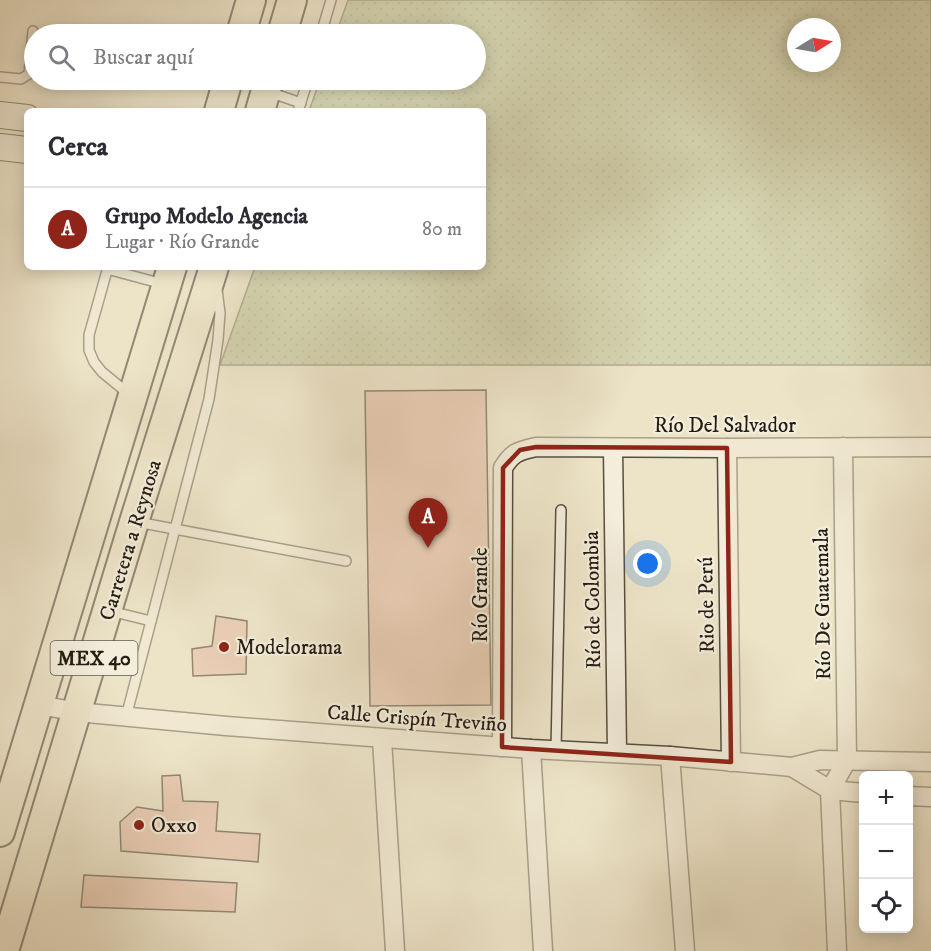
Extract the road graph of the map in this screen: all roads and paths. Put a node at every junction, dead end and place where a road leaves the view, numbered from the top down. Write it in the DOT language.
graph roads {
  1 [pos="251,0"];
  2 [pos="292,0"];
  3 [pos="331,0"];
  4 [pos="244,24"];
  5 [pos="285,24"];
  6 [pos="324,24"];
  7 [pos="0,77"];
  8 [pos="24,77"];
  9 [pos="225,90"];
  10 [pos="305,90"];
  11 [pos="265,94"];
  12 [pos="299,107"];
  13 [pos="220,108"];
  14 [pos="0,115"];
  15 [pos="24,118"];
  16 [pos="0,147"];
  17 [pos="24,150"];
  18 [pos="106,270"];
  19 [pos="122,270"];
  20 [pos="214,270"];
  21 [pos="214,270"];
  22 [pos="169,276"];
  23 [pos="132,396"];
  24 [pos="613,447"];
  25 [pos="843,447"];
  26 [pos="931,447"];
  27 [pos="727,448"];
  28 [pos="520,450"];
  29 [pos="561,510"];
  30 [pos="134,522"];
  31 [pos="175,530"];
  32 [pos="346,561"];
  33 [pos="108,610"];
  34 [pos="151,621"];
  35 [pos="40,705"];
  36 [pos="77,712"];
  37 [pos="126,717"];
  38 [pos="382,738"];
  39 [pos="502,747"];
  40 [pos="531,749"];
  41 [pos="556,750"];
  42 [pos="617,753"];
  43 [pos="670,756"];
  44 [pos="847,760"];
  45 [pos="731,762"];
  46 [pos="931,762"];
  47 [pos="792,767"];
  48 [pos="830,790"];
  49 [pos="859,793"];
  50 [pos="913,796"];
  51 [pos="931,797"];
  52 [pos="0,832"];
  53 [pos="4,951"];
  54 [pos="395,951"];
  55 [pos="543,951"];
  56 [pos="685,951"];
  57 [pos="837,951"];
  1 -- 4 [label="main road"];
  2 -- 5 [label="main road"];
  3 -- 6 [label="lane"];
  7 -- 8 [label="lane"];
  9 -- 13 [label="main road"];
  10 -- 12 [label="lane"];
  11 -- 12 [label="lane"];
  14 -- 15 [label="street"];
  16 -- 17 [label="street"];
  18 -- 23 [label="lane"];
  19 -- 22 [label="lane"];
  20 -- 30 [label="main road, Carretera a Reynosa / MEX 40"];
  21 -- 31 [label="lane"];
  22 -- 23 [label="main road, Carretera a Reynosa / MEX 40"];
  23 -- 35 [label="main road, Carretera a Reynosa / MEX 40"];
  24 -- 27 [label="street, Río Del Salvador"];
  24 -- 28 [label="street, Río Del Salvador"];
  24 -- 42 [label="street, Río de Colombia"];
  25 -- 26 [label="street, Río Del Salvador"];
  25 -- 27 [label="street, Río Del Salvador"];
  25 -- 44 [label="street, Río De Guatemala"];
  27 -- 45 [label="street, Rio de Perú"];
  28 -- 39 [label="street, Río Grande"];
  29 -- 41 [label="lane"];
  30 -- 31 [label="lane"];
  30 -- 33 [label="main road, Carretera a Reynosa / MEX 40"];
  31 -- 32 [label="lane"];
  31 -- 34 [label="lane"];
  33 -- 34 [label="lane"];
  33 -- 36 [label="main road, Carretera a Reynosa / MEX 40"];
  34 -- 37 [label="lane"];
  35 -- 36 [label="street, Calle Crispín Treviño"];
  35 -- 52 [label="main road, Carretera a Reynosa / MEX 40"];
  36 -- 37 [label="street, Calle Crispín Treviño"];
  36 -- 53 [label="main road, Carretera a Reynosa / MEX 40"];
  37 -- 38 [label="street, Calle Crispín Treviño"];
  38 -- 39 [label="street, Calle Crispín Treviño"];
  38 -- 54 [label="street"];
  39 -- 40 [label="street, Calle Crispín Treviño"];
  40 -- 41 [label="street, Calle Crispín Treviño"];
  40 -- 55 [label="street"];
  41 -- 42 [label="street, Calle Crispín Treviño"];
  42 -- 43 [label="street, Calle Crispín Treviño"];
  43 -- 45 [label="street, Calle Crispín Treviño"];
  43 -- 56 [label="street"];
  44 -- 46 [label="street, Calle Crispín Treviño"];
  44 -- 47 [label="street, Calle Crispín Treviño"];
  44 -- 48 [label="street"];
  45 -- 47 [label="street, Calle Crispín Treviño"];
  47 -- 48 [label="street, Calle Crispín Treviño"];
  48 -- 49 [label="street, Calle Crispín Treviño"];
  48 -- 57 [label="street"];
  50 -- 51 [label="street"];
}
